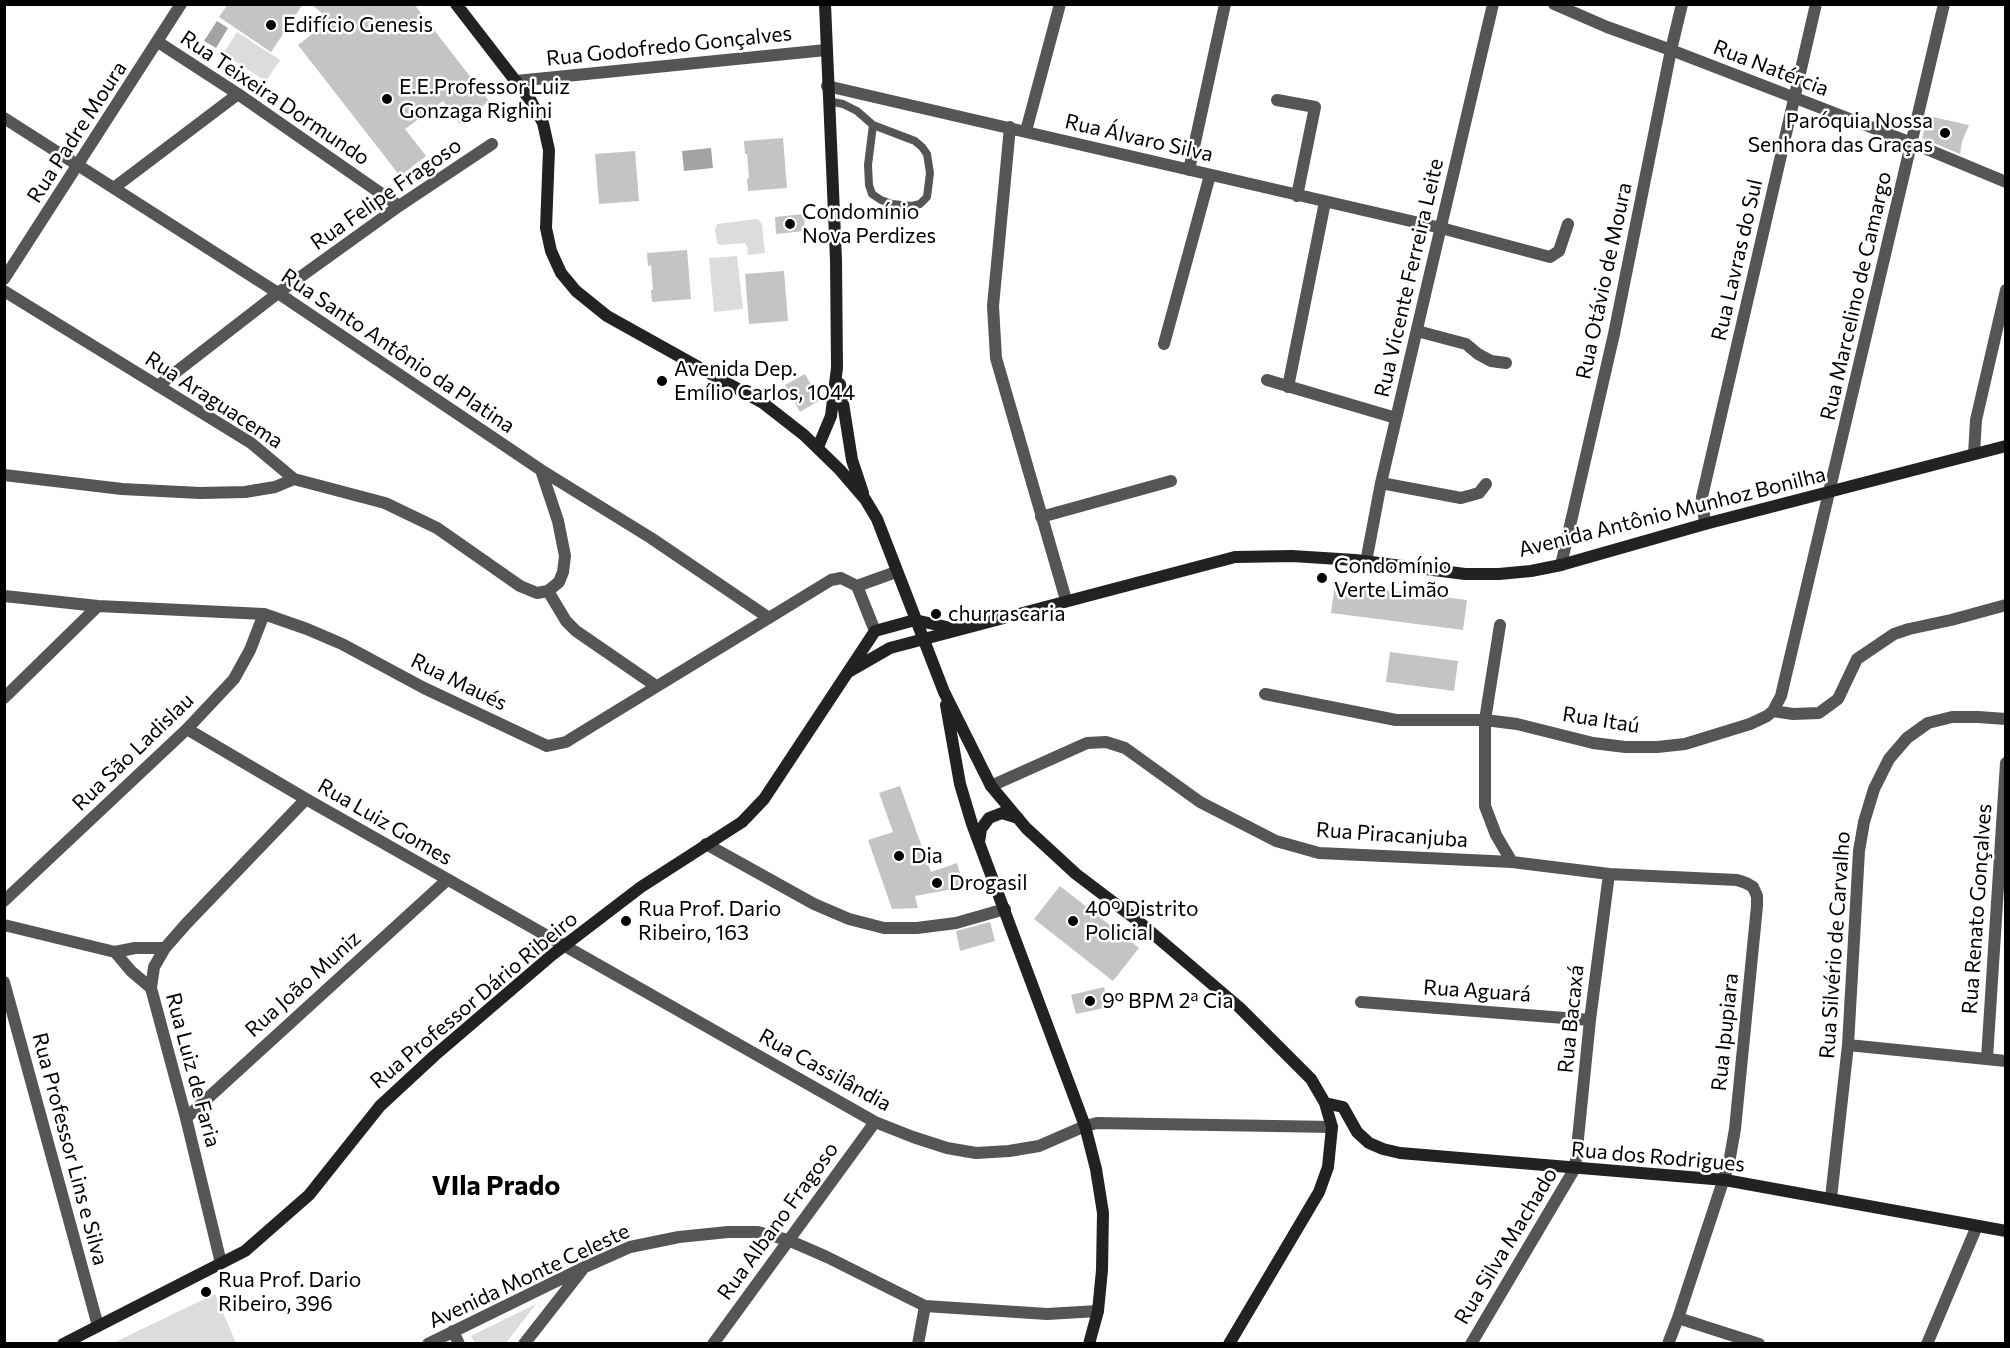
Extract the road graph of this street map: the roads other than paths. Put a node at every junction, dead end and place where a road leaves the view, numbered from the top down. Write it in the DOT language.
graph roads {
  1 [pos="181,4"];
  2 [pos="456,4"];
  3 [pos="825,4"];
  4 [pos="1060,4"];
  5 [pos="1225,4"];
  6 [pos="1493,4"];
  7 [pos="1682,4"];
  8 [pos="1816,4"];
  9 [pos="1944,4"];
  10 [pos="1556,5"];
  11 [pos="158,42"];
  12 [pos="826,50"];
  13 [pos="1671,50"];
  14 [pos="516,81"];
  15 [pos="827,86"];
  16 [pos="238,94"];
  17 [pos="1794,98"];
  18 [pos="1277,100"];
  19 [pos="828,101"];
  20 [pos="4,117"];
  21 [pos="873,125"];
  22 [pos="1010,127"];
  23 [pos="1026,131"];
  24 [pos="1912,143"];
  25 [pos="492,144"];
  26 [pos="79,166"];
  27 [pos="1189,170"];
  28 [pos="1210,175"];
  29 [pos="2006,182"];
  30 [pos="115,187"];
  31 [pos="1297,196"];
  32 [pos="1326,202"];
  33 [pos="399,206"];
  34 [pos="1568,224"];
  35 [pos="1441,228"];
  36 [pos="4,279"];
  37 [pos="2006,290"];
  38 [pos="4,291"];
  39 [pos="278,293"];
  40 [pos="1417,331"];
  41 [pos="1164,344"];
  42 [pos="1506,363"];
  43 [pos="837,368"];
  44 [pos="1267,381"];
  45 [pos="158,386"];
  46 [pos="1288,387"];
  47 [pos="1396,418"];
  48 [pos="2006,446"];
  49 [pos="818,447"];
  50 [pos="1974,454"];
  51 [pos="541,470"];
  52 [pos="4,475"];
  53 [pos="294,479"];
  54 [pos="1171,481"];
  55 [pos="1381,483"];
  56 [pos="1486,484"];
  57 [pos="1830,492"];
  58 [pos="865,499"];
  59 [pos="1041,517"];
  60 [pos="1705,524"];
  61 [pos="1366,562"];
  62 [pos="1561,565"];
  63 [pos="896,572"];
  64 [pos="857,586"];
  65 [pos="548,591"];
  66 [pos="4,596"];
  67 [pos="1066,600"];
  68 [pos="2006,605"];
  69 [pos="98,606"];
  70 [pos="264,614"];
  71 [pos="769,618"];
  72 [pos="915,620"];
  73 [pos="1500,625"];
  74 [pos="957,629"];
  75 [pos="874,631"];
  76 [pos="923,639"];
  77 [pos="850,671"];
  78 [pos="656,686"];
  79 [pos="944,692"];
  80 [pos="1265,694"];
  81 [pos="4,698"];
  82 [pos="1773,711"];
  83 [pos="2006,719"];
  84 [pos="1485,720"];
  85 [pos="187,729"];
  86 [pos="2006,763"];
  87 [pos="991,786"];
  88 [pos="306,799"];
  89 [pos="1019,819"];
  90 [pos="979,842"];
  91 [pos="706,844"];
  92 [pos="1512,862"];
  93 [pos="1609,874"];
  94 [pos="447,880"];
  95 [pos="1753,887"];
  96 [pos="4,901"];
  97 [pos="1005,909"];
  98 [pos="4,924"];
  99 [pos="566,946"];
  100 [pos="165,948"];
  101 [pos="115,952"];
  102 [pos="4,982"];
  103 [pos="151,988"];
  104 [pos="1361,1002"];
  105 [pos="1590,1020"];
  106 [pos="1848,1045"];
  107 [pos="1987,1058"];
  108 [pos="2006,1061"];
  109 [pos="1325,1103"];
  110 [pos="186,1118"];
  111 [pos="875,1122"];
  112 [pos="1085,1126"];
  113 [pos="1332,1127"];
  114 [pos="1575,1168"];
  115 [pos="1725,1180"];
  116 [pos="1831,1198"];
  117 [pos="1977,1226"];
  118 [pos="2006,1231"];
  119 [pos="788,1240"];
  120 [pos="221,1263"];
  121 [pos="585,1267"];
  122 [pos="925,1306"];
  123 [pos="1098,1311"];
  124 [pos="1678,1318"];
  125 [pos="98,1326"];
  126 [pos="453,1330"];
  127 [pos="63,1344"];
  128 [pos="428,1344"];
  129 [pos="459,1344"];
  130 [pos="524,1344"];
  131 [pos="713,1344"];
  132 [pos="918,1344"];
  133 [pos="1089,1344"];
  134 [pos="1229,1344"];
  135 [pos="1470,1344"];
  136 [pos="1668,1344"];
  137 [pos="1760,1344"];
  138 [pos="1927,1344"];
  1 -- 11 [label="street, Rua Padre Moura"];
  2 -- 14 [label="street"];
  3 -- 12 [label="street"];
  4 -- 23 [label="street"];
  5 -- 27 [label="street"];
  6 -- 35 [label="street, Rua Vicente Ferreira Leite"];
  7 -- 13 [label="street, Rua Otávio de Moura"];
  8 -- 17 [label="street, Rua Lavras do Sul"];
  9 -- 24 [label="street, Rua Marcelino de Camargo"];
  10 -- 13 [label="street, Rua Natércia"];
  11 -- 16 [label="street, Rua Teixeira Dormundo"];
  11 -- 26 [label="street, Rua Padre Moura"];
  12 -- 14 [label="street, Rua Godofredo Gonçalves"];
  12 -- 15 [label="street"];
  13 -- 17 [label="street, Rua Natércia"];
  13 -- 62 [label="street, Rua Otávio de Moura"];
  14 -- 49 [label="street"];
  15 -- 19 [label="street"];
  15 -- 22 [label="street, Rua Álvaro Silva"];
  16 -- 30 [label="street"];
  16 -- 33 [label="street, Rua Teixeira Dormundo"];
  17 -- 24 [label="street, Rua Natércia"];
  17 -- 60 [label="street, Rua Lavras do Sul"];
  18 -- 31 [label="street"];
  19 -- 21 [label="lane"];
  19 -- 43 [label="street"];
  20 -- 26 [label="street, Rua Santo Antônio da Platina"];
  21 -- 21 [label="lane"];
  22 -- 23 [label="street, Rua Álvaro Silva"];
  22 -- 59 [label="street"];
  23 -- 27 [label="street, Rua Álvaro Silva"];
  24 -- 29 [label="street, Rua Natércia"];
  24 -- 57 [label="street, Rua Marcelino de Camargo"];
  25 -- 33 [label="street, Rua Felipe Fragoso"];
  26 -- 30 [label="street, Rua Santo Antônio da Platina"];
  26 -- 36 [label="street, Rua Padre Moura"];
  27 -- 28 [label="street, Rua Álvaro Silva"];
  28 -- 31 [label="street, Rua Álvaro Silva"];
  28 -- 41 [label="street"];
  30 -- 39 [label="street, Rua Santo Antônio da Platina"];
  31 -- 32 [label="street, Rua Álvaro Silva"];
  32 -- 35 [label="street, Rua Álvaro Silva"];
  32 -- 46 [label="street"];
  33 -- 39 [label="street, Rua Felipe Fragoso"];
  34 -- 35 [label="street, Rua Álvaro Silva"];
  35 -- 40 [label="street, Rua Vicente Ferreira Leite"];
  37 -- 50 [label="street"];
  38 -- 45 [label="street, Rua Araguacema"];
  39 -- 45 [label="street, Rua Felipe Fragoso"];
  39 -- 51 [label="street, Rua Santo Antônio da Platina"];
  40 -- 42 [label="street"];
  40 -- 47 [label="street, Rua Vicente Ferreira Leite"];
  43 -- 49 [label="street"];
  43 -- 58 [label="street"];
  44 -- 46 [label="street"];
  45 -- 53 [label="street, Rua Araguacema"];
  46 -- 47 [label="street"];
  47 -- 55 [label="street, Rua Vicente Ferreira Leite"];
  48 -- 50 [label="street, Avenida Antônio Munhoz Bonilha"];
  49 -- 58 [label="street"];
  50 -- 57 [label="street, Avenida Antônio Munhoz Bonilha"];
  51 -- 65 [label="street"];
  51 -- 71 [label="street, Rua Santo Antônio da Platina"];
  52 -- 53 [label="street"];
  53 -- 65 [label="street, Rua Araguacema"];
  54 -- 59 [label="street"];
  55 -- 56 [label="street"];
  55 -- 61 [label="street, Rua Vicente Ferreira Leite"];
  57 -- 60 [label="street, Avenida Antônio Munhoz Bonilha"];
  57 -- 82 [label="street"];
  58 -- 63 [label="street"];
  59 -- 67 [label="street"];
  60 -- 62 [label="street, Avenida Antônio Munhoz Bonilha"];
  61 -- 62 [label="street, Avenida Antônio Munhoz Bonilha"];
  61 -- 67 [label="street, Avenida Antônio Munhoz Bonilha"];
  63 -- 64 [label="street"];
  63 -- 72 [label="street"];
  64 -- 71 [label="street, Rua Maués"];
  64 -- 75 [label="street"];
  65 -- 78 [label="street"];
  66 -- 69 [label="street, Rua Maués"];
  67 -- 74 [label="street, Avenida Antônio Munhoz Bonilha"];
  68 -- 82 [label="street"];
  69 -- 70 [label="street, Rua Maués"];
  69 -- 81 [label="street"];
  70 -- 78 [label="street, Rua Maués"];
  70 -- 85 [label="street, Rua São Ladislau"];
  71 -- 78 [label="street, Rua Maués"];
  72 -- 74 [label="street"];
  72 -- 75 [label="street"];
  72 -- 76 [label="street"];
  73 -- 84 [label="street"];
  74 -- 76 [label="street, Avenida Antônio Munhoz Bonilha"];
  75 -- 77 [label="street, Rua Professor Dário Ribeiro"];
  76 -- 77 [label="street, Rua Professor Dário Ribeiro"];
  76 -- 79 [label="street"];
  77 -- 91 [label="street, Rua Professor Dário Ribeiro"];
  79 -- 87 [label="street"];
  79 -- 90 [label="street"];
  80 -- 84 [label="street, Rua Itaú"];
  82 -- 84 [label="street, Rua Itaú"];
  83 -- 106 [label="street, Rua Silvério de Carvalho"];
  84 -- 92 [label="street"];
  85 -- 88 [label="street, Rua Luiz Gomes"];
  85 -- 96 [label="street, Rua São Ladislau"];
  86 -- 107 [label="street, Rua Renato Gonçalves"];
  87 -- 89 [label="street"];
  87 -- 92 [label="street, Rua Piracanjuba"];
  88 -- 94 [label="street, Rua Luiz Gomes"];
  88 -- 100 [label="street, Rua Luiz de Faria"];
  89 -- 90 [label="street"];
  89 -- 109 [label="street"];
  90 -- 97 [label="street"];
  91 -- 97 [label="street"];
  91 -- 99 [label="street, Rua Professor Dário Ribeiro"];
  92 -- 93 [label="street, Rua Piracanjuba"];
  93 -- 95 [label="street, Rua Piracanjuba"];
  93 -- 105 [label="street, Rua Bacaxá"];
  94 -- 99 [label="street, Rua Luiz Gomes"];
  94 -- 110 [label="street, Rua João Muniz"];
  95 -- 115 [label="street, Rua Ipupiara"];
  97 -- 112 [label="street"];
  98 -- 101 [label="street"];
  99 -- 111 [label="street, Rua Cassilândia"];
  99 -- 120 [label="street, Rua Professor Dário Ribeiro"];
  100 -- 101 [label="street"];
  100 -- 103 [label="street, Rua Luiz de Faria"];
  101 -- 103 [label="street"];
  102 -- 125 [label="street, Rua Professor Lins e Silva"];
  103 -- 110 [label="street, Rua Luiz de Faria"];
  104 -- 105 [label="street, Rua Aguará"];
  105 -- 114 [label="street, Rua Bacaxá"];
  106 -- 107 [label="street"];
  106 -- 116 [label="street, Rua Silvério de Carvalho"];
  107 -- 108 [label="street"];
  109 -- 113 [label="street"];
  109 -- 114 [label="street, Rua dos Rodrigues"];
  110 -- 120 [label="street, Rua Luiz de Faria"];
  111 -- 112 [label="street, Rua Cassilândia"];
  111 -- 119 [label="street, Rua Albano Fragoso"];
  112 -- 113 [label="street, Rua Cassilândia"];
  112 -- 123 [label="street"];
  113 -- 134 [label="street"];
  114 -- 115 [label="street, Rua dos Rodrigues"];
  114 -- 135 [label="street, Rua Silva Machado"];
  115 -- 116 [label="street, Rua dos Rodrigues"];
  115 -- 124 [label="street, Rua Ipupiara"];
  116 -- 117 [label="street, Rua dos Rodrigues"];
  117 -- 118 [label="street, Rua dos Rodrigues"];
  117 -- 138 [label="street"];
  119 -- 121 [label="street, Avenida Monte Celeste"];
  119 -- 122 [label="street, Avenida Monte Celeste"];
  119 -- 131 [label="street, Rua Albano Fragoso"];
  120 -- 125 [label="street, Rua Professor Dário Ribeiro"];
  121 -- 126 [label="street, Avenida Monte Celeste"];
  121 -- 130 [label="street"];
  122 -- 123 [label="street, Avenida Monte Celeste"];
  122 -- 132 [label="street"];
  123 -- 133 [label="street"];
  124 -- 136 [label="street, Rua Ipupiara"];
  124 -- 137 [label="street"];
  125 -- 127 [label="street, Rua Professor Dário Ribeiro"];
  126 -- 128 [label="street, Avenida Monte Celeste"];
  126 -- 129 [label="street"];
}
